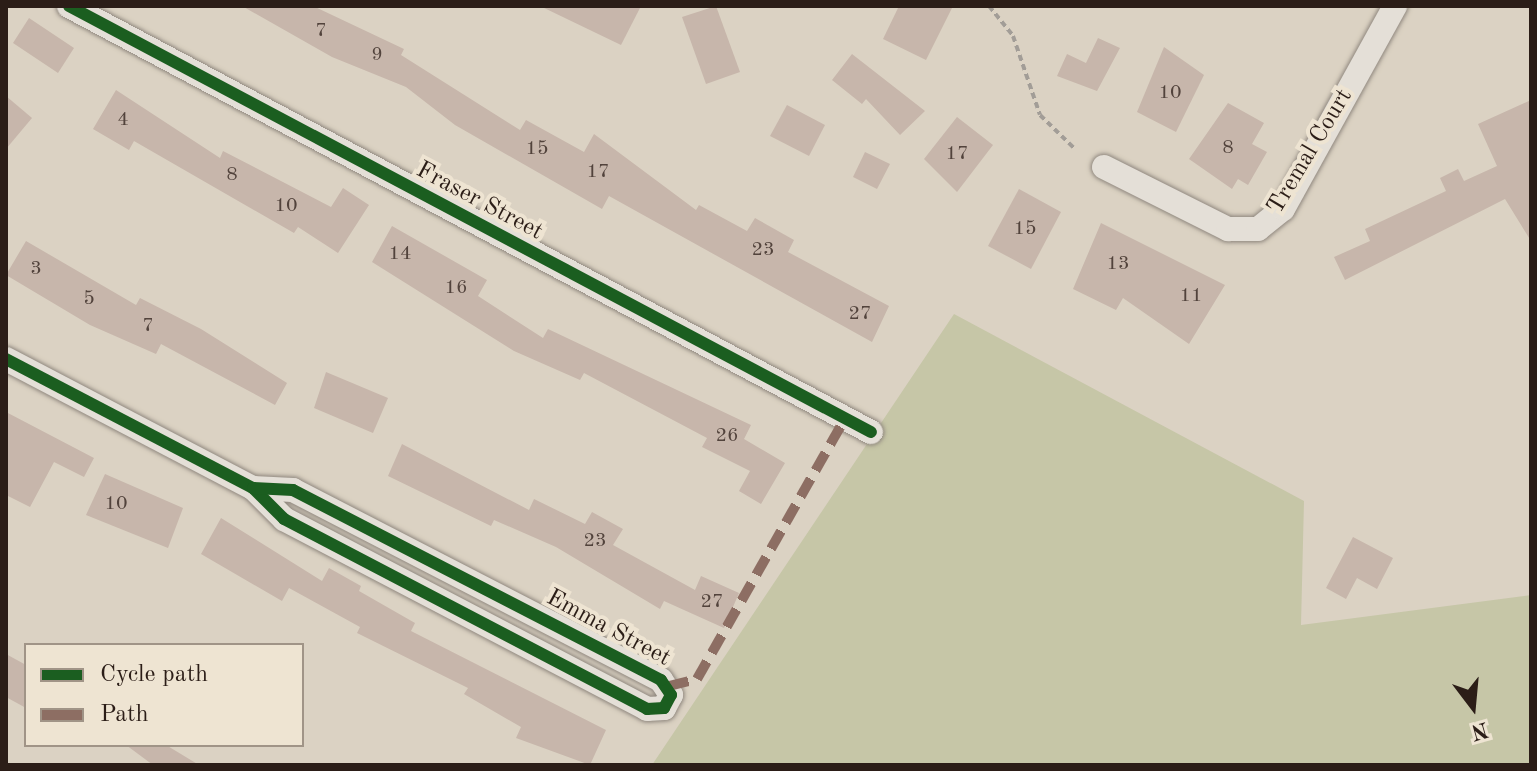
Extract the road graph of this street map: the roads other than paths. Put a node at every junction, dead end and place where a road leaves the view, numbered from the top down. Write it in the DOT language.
graph roads {
  1 [pos="69,6"];
  2 [pos="1395,6"];
  3 [pos="1104,167"];
  4 [pos="6,359"];
  5 [pos="871,432"];
  6 [pos="253,488"];
  1 -- 5 [label="street, Fraser Street"];
  2 -- 3 [label="street, Tremal Court"];
  4 -- 6 [label="street, Emma Street"];
  6 -- 6 [label="street, Emma Street"];
}
